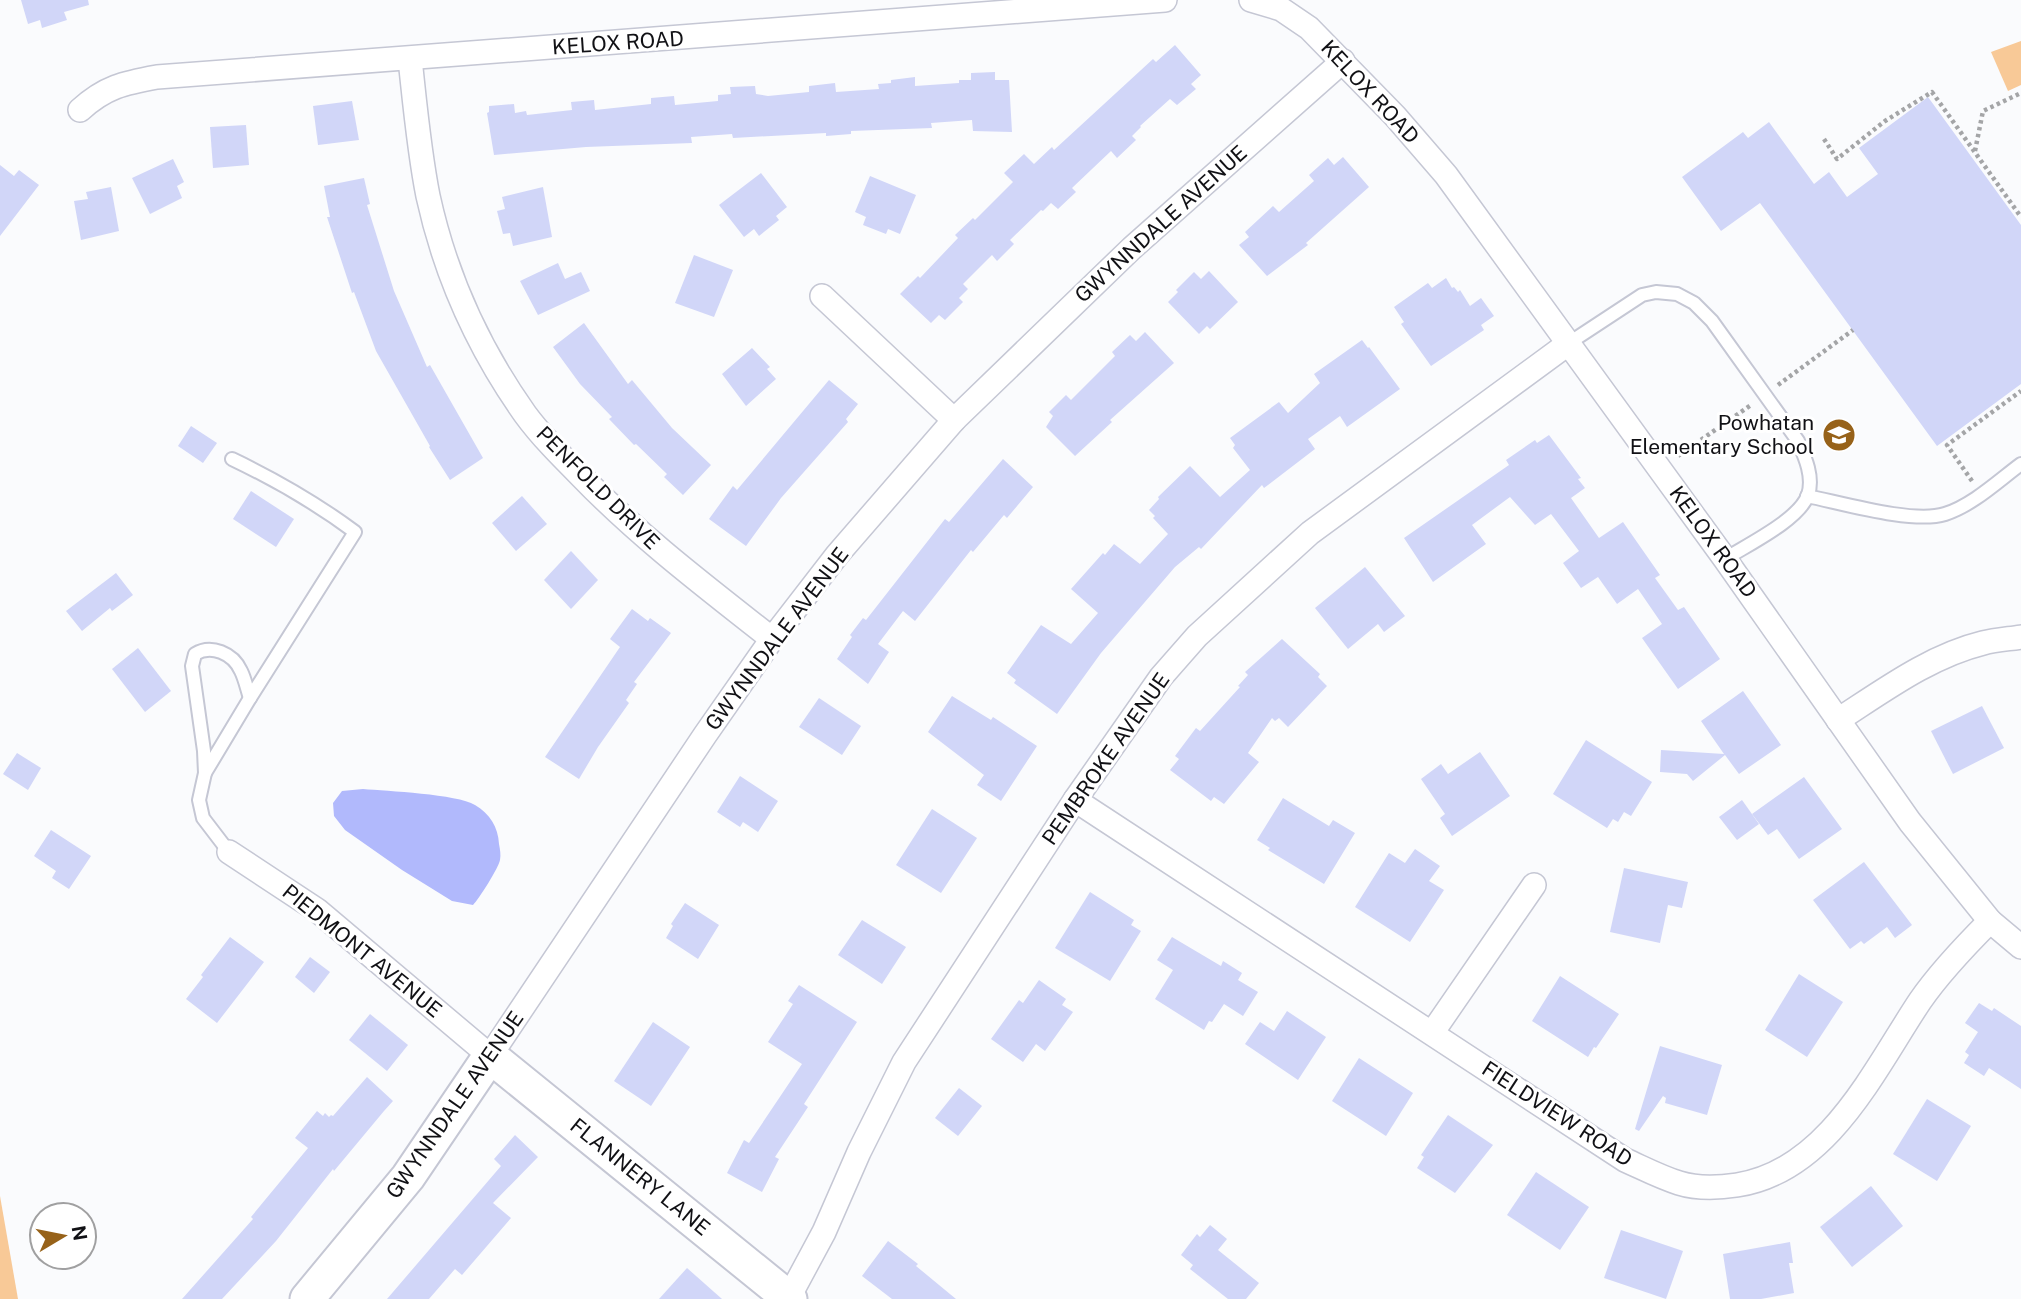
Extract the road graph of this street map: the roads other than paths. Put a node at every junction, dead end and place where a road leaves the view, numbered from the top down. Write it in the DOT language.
graph roads {
  1 [pos="1165,0"];
  2 [pos="1251,0"];
  3 [pos="410,59"];
  4 [pos="1343,61"];
  5 [pos="80,110"];
  6 [pos="822,296"];
  7 [pos="1569,343"];
  8 [pos="954,419"];
  9 [pos="232,459"];
  10 [pos="2021,464"];
  11 [pos="1807,496"];
  12 [pos="1725,559"];
  13 [pos="2021,637"];
  14 [pos="772,639"];
  15 [pos="250,698"];
  16 [pos="1838,720"];
  17 [pos="205,773"];
  18 [pos="1075,800"];
  19 [pos="229,852"];
  20 [pos="1534,885"];
  21 [pos="1990,921"];
  22 [pos="2021,947"];
  23 [pos="1432,1033"];
  24 [pos="490,1056"];
  25 [pos="307,1299"];
  26 [pos="789,1299"];
  1 -- 3 [label="street, KELOX ROAD"];
  2 -- 4 [label="street, KELOX ROAD"];
  3 -- 5 [label="street, KELOX ROAD"];
  3 -- 14 [label="street, PENFOLD DRIVE"];
  4 -- 7 [label="street, KELOX ROAD"];
  4 -- 8 [label="street, GWYNNDALE AVENUE"];
  6 -- 8 [label="street"];
  7 -- 11 [label="lane"];
  7 -- 12 [label="street, KELOX ROAD"];
  7 -- 18 [label="street, PEMBROKE AVENUE"];
  8 -- 14 [label="street, GWYNNDALE AVENUE"];
  9 -- 15 [label="lane"];
  10 -- 11 [label="lane"];
  11 -- 12 [label="lane"];
  12 -- 16 [label="street, KELOX ROAD"];
  13 -- 16 [label="street"];
  14 -- 24 [label="street, GWYNNDALE AVENUE"];
  15 -- 17 [label="lane"];
  15 -- 17 [label="lane"];
  16 -- 21 [label="street, KELOX ROAD"];
  17 -- 19 [label="lane"];
  18 -- 23 [label="street, FIELDVIEW ROAD"];
  18 -- 26 [label="street, PEMBROKE AVENUE"];
  19 -- 24 [label="street, PIEDMONT AVENUE"];
  20 -- 23 [label="street"];
  21 -- 22 [label="street, KELOX ROAD"];
  21 -- 23 [label="street, FIELDVIEW ROAD"];
  24 -- 25 [label="street, GWYNNDALE AVENUE"];
  24 -- 26 [label="street, FLANNERY LANE"];
}
